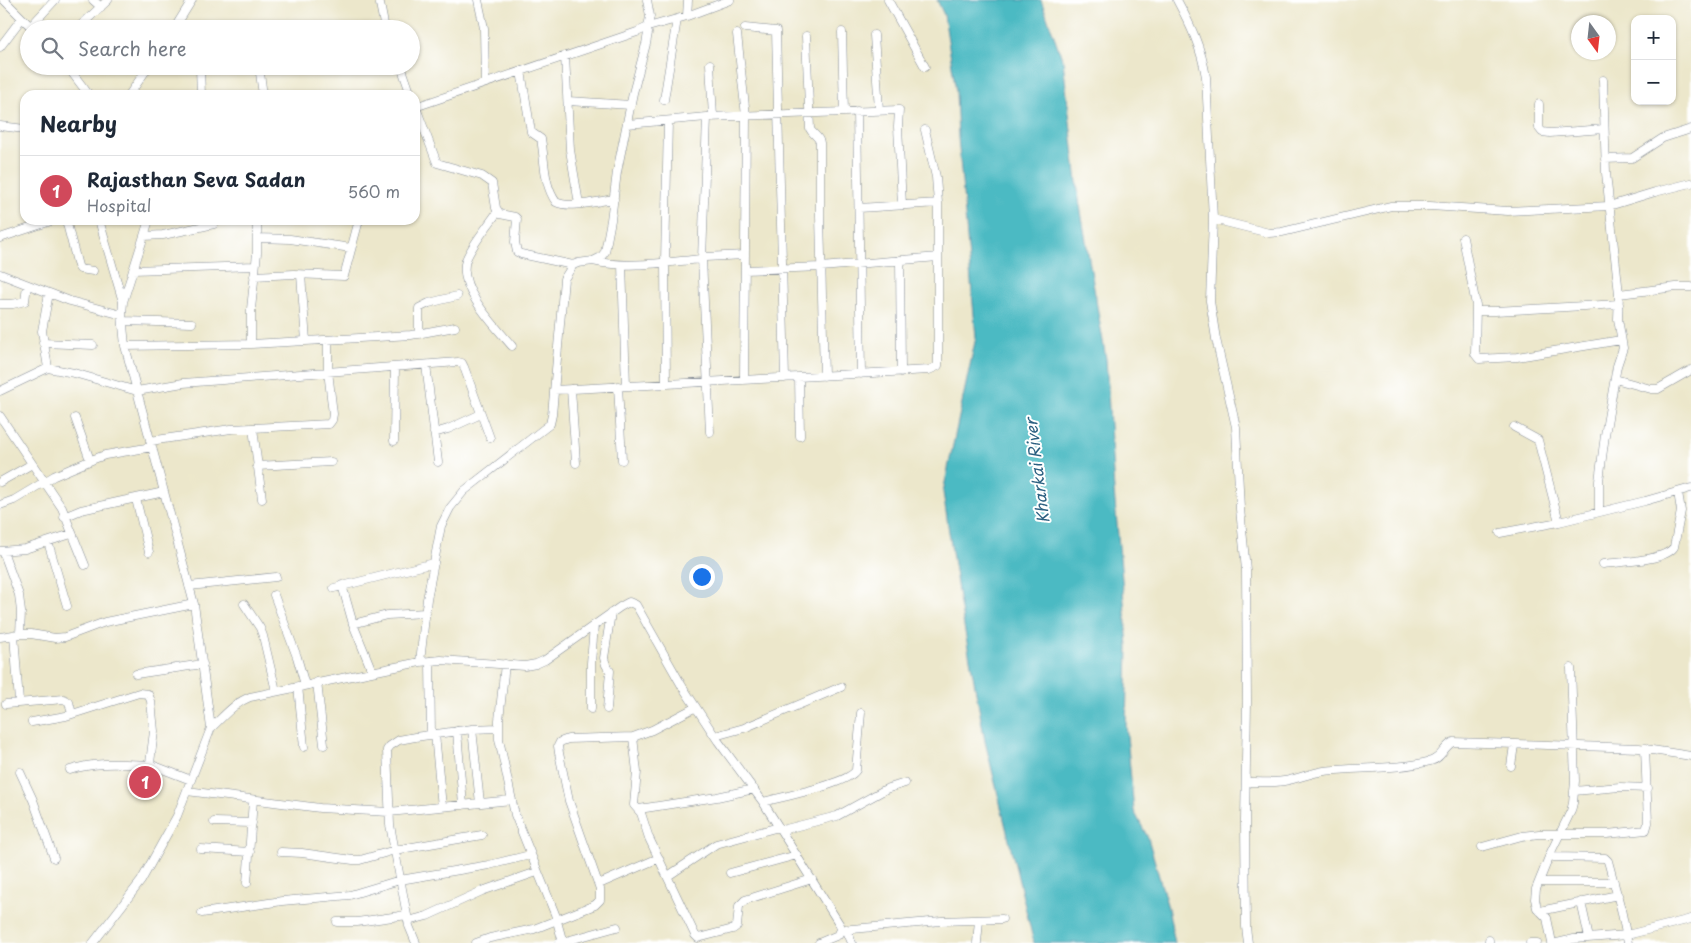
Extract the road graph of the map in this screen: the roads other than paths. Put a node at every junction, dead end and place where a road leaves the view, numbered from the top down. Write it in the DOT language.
graph roads {
  1 [pos="55,0"];
  2 [pos="93,0"];
  3 [pos="108,0"];
  4 [pos="192,0"];
  5 [pos="478,0"];
  6 [pos="647,0"];
  7 [pos="688,0"];
  8 [pos="730,0"];
  9 [pos="888,0"];
  10 [pos="1177,0"];
  11 [pos="9,2"];
  12 [pos="380,4"];
  13 [pos="101,7"];
  14 [pos="688,16"];
  15 [pos="22,18"];
  16 [pos="677,19"];
  17 [pos="39,20"];
  18 [pos="87,20"];
  19 [pos="180,20"];
  20 [pos="384,20"];
  21 [pos="20,21"];
  22 [pos="647,28"];
  23 [pos="745,28"];
  24 [pos="842,32"];
  25 [pos="737,34"];
  26 [pos="874,35"];
  27 [pos="806,36"];
  28 [pos="0,47"];
  29 [pos="565,56"];
  30 [pos="710,64"];
  31 [pos="925,66"];
  32 [pos="521,71"];
  33 [pos="74,75"];
  34 [pos="143,75"];
  35 [pos="200,75"];
  36 [pos="260,75"];
  37 [pos="404,75"];
  38 [pos="1602,80"];
  39 [pos="485,83"];
  40 [pos="85,90"];
  41 [pos="132,90"];
  42 [pos="201,90"];
  43 [pos="262,90"];
  44 [pos="409,90"];
  45 [pos="664,100"];
  46 [pos="568,101"];
  47 [pos="420,104"];
  48 [pos="1539,104"];
  49 [pos="631,106"];
  50 [pos="879,110"];
  51 [pos="857,111"];
  52 [pos="844,112"];
  53 [pos="810,114"];
  54 [pos="779,115"];
  55 [pos="746,116"];
  56 [pos="710,117"];
  57 [pos="420,120"];
  58 [pos="668,120"];
  59 [pos="627,124"];
  60 [pos="0,126"];
  61 [pos="20,128"];
  62 [pos="1604,129"];
  63 [pos="1691,129"];
  64 [pos="925,130"];
  65 [pos="1605,159"];
  66 [pos="1691,183"];
  67 [pos="614,199"];
  68 [pos="938,203"];
  69 [pos="579,204"];
  70 [pos="902,206"];
  71 [pos="1609,206"];
  72 [pos="859,208"];
  73 [pos="498,211"];
  74 [pos="1213,219"];
  75 [pos="39,225"];
  76 [pos="67,225"];
  77 [pos="100,225"];
  78 [pos="147,225"];
  79 [pos="210,225"];
  80 [pos="257,225"];
  81 [pos="357,225"];
  82 [pos="144,236"];
  83 [pos="0,238"];
  84 [pos="257,238"];
  85 [pos="1463,238"];
  86 [pos="352,248"];
  87 [pos="745,255"];
  88 [pos="938,257"];
  89 [pos="702,259"];
  90 [pos="900,260"];
  91 [pos="593,261"];
  92 [pos="665,262"];
  93 [pos="860,264"];
  94 [pos="572,265"];
  95 [pos="622,265"];
  96 [pos="255,266"];
  97 [pos="821,267"];
  98 [pos="134,270"];
  99 [pos="745,270"];
  100 [pos="783,270"];
  101 [pos="93,271"];
  102 [pos="0,274"];
  103 [pos="301,275"];
  104 [pos="254,276"];
  105 [pos="27,286"];
  106 [pos="1691,287"];
  107 [pos="49,293"];
  108 [pos="1619,294"];
  109 [pos="457,296"];
  110 [pos="123,302"];
  111 [pos="0,304"];
  112 [pos="1618,304"];
  113 [pos="1476,311"];
  114 [pos="122,318"];
  115 [pos="192,323"];
  116 [pos="455,327"];
  117 [pos="419,334"];
  118 [pos="328,340"];
  119 [pos="1621,340"];
  120 [pos="306,341"];
  121 [pos="43,343"];
  122 [pos="251,344"];
  123 [pos="93,345"];
  124 [pos="125,346"];
  125 [pos="512,346"];
  126 [pos="426,365"];
  127 [pos="395,367"];
  128 [pos="48,368"];
  129 [pos="1691,370"];
  130 [pos="328,371"];
  131 [pos="901,372"];
  132 [pos="862,374"];
  133 [pos="824,376"];
  134 [pos="799,377"];
  135 [pos="785,378"];
  136 [pos="1615,379"];
  137 [pos="744,380"];
  138 [pos="707,382"];
  139 [pos="666,384"];
  140 [pos="622,386"];
  141 [pos="571,389"];
  142 [pos="554,390"];
  143 [pos="0,391"];
  144 [pos="137,391"];
  145 [pos="481,414"];
  146 [pos="0,416"];
  147 [pos="75,418"];
  148 [pos="1514,427"];
  149 [pos="253,428"];
  150 [pos="710,432"];
  151 [pos="434,433"];
  152 [pos="800,436"];
  153 [pos="490,438"];
  154 [pos="394,441"];
  155 [pos="151,444"];
  156 [pos="90,460"];
  157 [pos="622,460"];
  158 [pos="330,462"];
  159 [pos="438,462"];
  160 [pos="576,463"];
  161 [pos="32,464"];
  162 [pos="257,466"];
  163 [pos="0,482"];
  164 [pos="43,482"];
  165 [pos="1691,488"];
  166 [pos="164,492"];
  167 [pos="1678,492"];
  168 [pos="136,499"];
  169 [pos="262,499"];
  170 [pos="0,505"];
  171 [pos="1599,512"];
  172 [pos="64,517"];
  173 [pos="1559,522"];
  174 [pos="1500,533"];
  175 [pos="71,534"];
  176 [pos="48,542"];
  177 [pos="1,551"];
  178 [pos="149,552"];
  179 [pos="434,562"];
  180 [pos="1602,564"];
  181 [pos="84,565"];
  182 [pos="276,577"];
  183 [pos="189,586"];
  184 [pos="274,595"];
  185 [pos="194,604"];
  186 [pos="244,604"];
  187 [pos="67,606"];
  188 [pos="426,613"];
  189 [pos="611,613"];
  190 [pos="353,624"];
  191 [pos="594,625"];
  192 [pos="17,634"];
  193 [pos="0,637"];
  194 [pos="430,661"];
  195 [pos="420,662"];
  196 [pos="203,664"];
  197 [pos="505,664"];
  198 [pos="1571,668"];
  199 [pos="372,672"];
  200 [pos="136,674"];
  201 [pos="317,682"];
  202 [pos="302,686"];
  203 [pos="841,687"];
  204 [pos="276,691"];
  205 [pos="19,702"];
  206 [pos="6,704"];
  207 [pos="696,707"];
  208 [pos="607,708"];
  209 [pos="591,709"];
  210 [pos="861,713"];
  211 [pos="72,714"];
  212 [pos="32,722"];
  213 [pos="211,728"];
  214 [pos="498,728"];
  215 [pos="472,729"];
  216 [pos="457,731"];
  217 [pos="433,735"];
  218 [pos="715,736"];
  219 [pos="634,737"];
  220 [pos="324,745"];
  221 [pos="1514,745"];
  222 [pos="1573,746"];
  223 [pos="304,747"];
  224 [pos="1646,748"];
  225 [pos="1691,756"];
  226 [pos="152,765"];
  227 [pos="1511,766"];
  228 [pos="70,770"];
  229 [pos="20,772"];
  230 [pos="191,780"];
  231 [pos="1246,782"];
  232 [pos="905,783"];
  233 [pos="1648,788"];
  234 [pos="754,789"];
  235 [pos="187,791"];
  236 [pos="1574,791"];
  237 [pos="253,800"];
  238 [pos="512,800"];
  239 [pos="763,802"];
  240 [pos="480,803"];
  241 [pos="463,805"];
  242 [pos="442,807"];
  243 [pos="639,809"];
  244 [pos="389,812"];
  245 [pos="214,822"];
  246 [pos="252,823"];
  247 [pos="780,829"];
  248 [pos="1559,834"];
  249 [pos="482,835"];
  250 [pos="1482,848"];
  251 [pos="201,849"];
  252 [pos="394,850"];
  253 [pos="250,852"];
  254 [pos="281,852"];
  255 [pos="1550,852"];
  256 [pos="530,855"];
  257 [pos="797,855"];
  258 [pos="54,858"];
  259 [pos="659,858"];
  260 [pos="537,872"];
  261 [pos="730,873"];
  262 [pos="668,876"];
  263 [pos="812,879"];
  264 [pos="400,880"];
  265 [pos="1539,882"];
  266 [pos="1614,882"];
  267 [pos="247,884"];
  268 [pos="598,884"];
  269 [pos="1618,895"];
  270 [pos="1581,902"];
  271 [pos="1540,911"];
  272 [pos="202,913"];
  273 [pos="408,918"];
  274 [pos="1002,919"];
  275 [pos="1691,919"];
  276 [pos="556,920"];
  277 [pos="979,920"];
  278 [pos="337,922"];
  279 [pos="617,927"];
  280 [pos="843,930"];
  281 [pos="1589,938"];
  282 [pos="1627,939"];
  283 [pos="93,943"];
  284 [pos="416,943"];
  285 [pos="476,943"];
  286 [pos="561,943"];
  287 [pos="820,943"];
  288 [pos="852,943"];
  289 [pos="977,943"];
  290 [pos="1248,943"];
  291 [pos="1530,943"];
  292 [pos="1536,943"];
  293 [pos="1552,943"];
  294 [pos="1557,943"];
  1 -- 17 [label="street"];
  2 -- 13 [label="street"];
  3 -- 13 [label="street"];
  4 -- 19 [label="street"];
  5 -- 39 [label="street"];
  6 -- 22 [label="street"];
  7 -- 14 [label="street"];
  8 -- 14 [label="street"];
  9 -- 31 [label="street"];
  10 -- 74 [label="street"];
  11 -- 15 [label="street"];
  12 -- 20 [label="street"];
  13 -- 18 [label="street"];
  14 -- 16 [label="street"];
  16 -- 22 [label="street"];
  16 -- 45 [label="street"];
  21 -- 28 [label="street"];
  22 -- 29 [label="street"];
  22 -- 49 [label="street"];
  23 -- 54 [label="street"];
  24 -- 52 [label="street"];
  25 -- 55 [label="street"];
  26 -- 50 [label="street"];
  27 -- 53 [label="street"];
  29 -- 32 [label="street"];
  29 -- 46 [label="street"];
  30 -- 56 [label="street"];
  32 -- 39 [label="street"];
  32 -- 69 [label="street"];
  33 -- 40 [label="street"];
  34 -- 41 [label="street"];
  35 -- 42 [label="street"];
  36 -- 43 [label="street"];
  37 -- 44 [label="street"];
  38 -- 62 [label="street"];
  39 -- 47 [label="street"];
  46 -- 49 [label="street"];
  46 -- 69 [label="street"];
  48 -- 62 [label="street"];
  49 -- 59 [label="street"];
  50 -- 51 [label="street"];
  50 -- 70 [label="street"];
  51 -- 52 [label="street"];
  51 -- 72 [label="street"];
  52 -- 53 [label="street"];
  53 -- 54 [label="street"];
  53 -- 97 [label="street"];
  54 -- 55 [label="street"];
  54 -- 100 [label="street"];
  55 -- 56 [label="street"];
  55 -- 87 [label="street"];
  56 -- 58 [label="street"];
  56 -- 89 [label="street"];
  57 -- 73 [label="street"];
  58 -- 59 [label="street"];
  58 -- 92 [label="street"];
  59 -- 67 [label="street"];
  60 -- 61 [label="street"];
  62 -- 65 [label="street"];
  63 -- 65 [label="street"];
  64 -- 68 [label="street"];
  65 -- 71 [label="street"];
  66 -- 71 [label="street"];
  67 -- 69 [label="street"];
  67 -- 91 [label="street"];
  68 -- 70 [label="street"];
  68 -- 88 [label="street"];
  70 -- 72 [label="street"];
  71 -- 74 [label="street"];
  71 -- 108 [label="street"];
  72 -- 93 [label="street"];
  73 -- 94 [label="street"];
  73 -- 125 [label="street"];
  74 -- 231 [label="street"];
  75 -- 83 [label="street"];
  76 -- 101 [label="street"];
  77 -- 110 [label="street"];
  78 -- 82 [label="street"];
  79 -- 82 [label="street"];
  80 -- 84 [label="street"];
  81 -- 86 [label="street"];
  82 -- 98 [label="street"];
  84 -- 86 [label="street"];
  84 -- 96 [label="street"];
  85 -- 113 [label="street"];
  86 -- 103 [label="street"];
  87 -- 89 [label="street"];
  87 -- 99 [label="street"];
  88 -- 90 [label="street"];
  88 -- 131 [label="street"];
  89 -- 92 [label="street"];
  89 -- 138 [label="street"];
  90 -- 93 [label="street"];
  90 -- 131 [label="street"];
  91 -- 94 [label="street"];
  91 -- 95 [label="street"];
  92 -- 95 [label="street"];
  92 -- 139 [label="street"];
  93 -- 97 [label="street"];
  93 -- 132 [label="street"];
  94 -- 142 [label="street"];
  95 -- 140 [label="street"];
  96 -- 98 [label="street"];
  96 -- 104 [label="street"];
  97 -- 100 [label="street"];
  97 -- 133 [label="street"];
  98 -- 110 [label="street"];
  99 -- 100 [label="street"];
  99 -- 137 [label="street"];
  100 -- 135 [label="street"];
  102 -- 105 [label="street"];
  103 -- 104 [label="street"];
  103 -- 120 [label="street"];
  104 -- 122 [label="street"];
  105 -- 107 [label="street"];
  105 -- 111 [label="street"];
  106 -- 108 [label="street"];
  107 -- 114 [label="street"];
  107 -- 121 [label="street"];
  108 -- 112 [label="street"];
  109 -- 117 [label="street"];
  110 -- 114 [label="street"];
  112 -- 113 [label="street"];
  112 -- 119 [label="street"];
  113 -- 119 [label="street"];
  114 -- 115 [label="street"];
  114 -- 124 [label="street"];
  116 -- 117 [label="street"];
  117 -- 118 [label="street"];
  118 -- 120 [label="street"];
  118 -- 130 [label="street"];
  119 -- 136 [label="street"];
  120 -- 122 [label="street"];
  121 -- 123 [label="street"];
  121 -- 128 [label="street"];
  122 -- 124 [label="street"];
  124 -- 144 [label="street"];
  126 -- 127 [label="street"];
  126 -- 145 [label="street"];
  126 -- 151 [label="street"];
  127 -- 130 [label="street"];
  127 -- 154 [label="street"];
  128 -- 143 [label="street"];
  128 -- 144 [label="street"];
  129 -- 136 [label="street"];
  130 -- 144 [label="street"];
  130 -- 149 [label="street"];
  131 -- 132 [label="street"];
  132 -- 133 [label="street"];
  133 -- 134 [label="street"];
  134 -- 135 [label="street"];
  134 -- 152 [label="street"];
  135 -- 137 [label="street"];
  136 -- 171 [label="street"];
  137 -- 138 [label="street"];
  138 -- 139 [label="street"];
  138 -- 150 [label="street"];
  139 -- 140 [label="street"];
  140 -- 141 [label="street"];
  140 -- 157 [label="street"];
  141 -- 142 [label="street"];
  141 -- 160 [label="street"];
  142 -- 179 [label="street"];
  144 -- 155 [label="street"];
  145 -- 151 [label="street"];
  145 -- 153 [label="street"];
  146 -- 161 [label="street"];
  147 -- 156 [label="street"];
  148 -- 173 [label="street"];
  149 -- 155 [label="street"];
  149 -- 162 [label="street"];
  151 -- 159 [label="street"];
  155 -- 156 [label="street"];
  155 -- 166 [label="street"];
  156 -- 164 [label="street"];
  158 -- 162 [label="street"];
  161 -- 163 [label="street"];
  161 -- 164 [label="street"];
  162 -- 169 [label="street"];
  164 -- 170 [label="street"];
  164 -- 172 [label="street"];
  165 -- 167 [label="street"];
  166 -- 168 [label="street"];
  166 -- 183 [label="street"];
  167 -- 171 [label="street"];
  167 -- 180 [label="street"];
  168 -- 172 [label="street"];
  168 -- 178 [label="street"];
  171 -- 173 [label="street"];
  172 -- 175 [label="street"];
  173 -- 174 [label="street"];
  175 -- 176 [label="street"];
  175 -- 181 [label="street"];
  176 -- 177 [label="street"];
  176 -- 187 [label="street"];
  177 -- 192 [label="street"];
  179 -- 188 [label="street"];
  179 -- 190 [label="street"];
  182 -- 183 [label="street"];
  183 -- 185 [label="street"];
  184 -- 202 [label="street"];
  185 -- 192 [label="street"];
  185 -- 196 [label="street"];
  186 -- 204 [label="street"];
  188 -- 190 [label="street"];
  188 -- 195 [label="street"];
  189 -- 191 [label="street"];
  189 -- 207 [label="street"];
  189 -- 208 [label="street"];
  190 -- 199 [label="street"];
  191 -- 197 [label="street"];
  191 -- 209 [label="street"];
  192 -- 193 [label="street"];
  192 -- 205 [label="street"];
  194 -- 195 [label="street"];
  194 -- 197 [label="street"];
  194 -- 217 [label="street"];
  195 -- 199 [label="street"];
  196 -- 200 [label="street"];
  196 -- 213 [label="street"];
  197 -- 214 [label="street"];
  198 -- 222 [label="street"];
  199 -- 201 [label="street"];
  201 -- 202 [label="street"];
  201 -- 220 [label="street"];
  202 -- 204 [label="street"];
  202 -- 223 [label="street"];
  203 -- 218 [label="street"];
  204 -- 213 [label="street"];
  205 -- 206 [label="street"];
  205 -- 211 [label="street"];
  207 -- 218 [label="street"];
  207 -- 219 [label="street"];
  210 -- 239 [label="street"];
  211 -- 212 [label="street"];
  211 -- 226 [label="street"];
  213 -- 230 [label="street"];
  214 -- 215 [label="street"];
  214 -- 238 [label="street"];
  215 -- 216 [label="street"];
  215 -- 240 [label="street"];
  216 -- 217 [label="street"];
  216 -- 241 [label="street"];
  217 -- 242 [label="street"];
  217 -- 244 [label="street"];
  218 -- 234 [label="street"];
  219 -- 243 [label="street"];
  219 -- 268 [label="street"];
  221 -- 222 [label="street"];
  221 -- 227 [label="street"];
  221 -- 231 [label="street"];
  222 -- 224 [label="street"];
  222 -- 236 [label="street"];
  224 -- 225 [label="street"];
  224 -- 233 [label="street"];
  226 -- 228 [label="street"];
  226 -- 230 [label="street"];
  229 -- 258 [label="street"];
  230 -- 235 [label="street"];
  231 -- 290 [label="street"];
  232 -- 247 [label="street"];
  233 -- 236 [label="street"];
  233 -- 248 [label="street"];
  234 -- 239 [label="street"];
  234 -- 243 [label="street"];
  235 -- 237 [label="street"];
  235 -- 283 [label="street"];
  236 -- 248 [label="street"];
  237 -- 244 [label="street"];
  237 -- 246 [label="street"];
  238 -- 240 [label="street"];
  238 -- 256 [label="street"];
  239 -- 247 [label="street"];
  240 -- 241 [label="street"];
  241 -- 242 [label="street"];
  242 -- 244 [label="street"];
  243 -- 259 [label="street"];
  244 -- 252 [label="street"];
  245 -- 246 [label="street"];
  246 -- 253 [label="street"];
  247 -- 257 [label="street"];
  247 -- 262 [label="street"];
  248 -- 250 [label="street"];
  248 -- 255 [label="street"];
  249 -- 252 [label="street"];
  251 -- 253 [label="street"];
  252 -- 254 [label="street"];
  252 -- 264 [label="street"];
  253 -- 267 [label="street"];
  255 -- 265 [label="street"];
  255 -- 266 [label="street"];
  256 -- 260 [label="street"];
  256 -- 264 [label="street"];
  257 -- 261 [label="street"];
  257 -- 263 [label="street"];
  259 -- 262 [label="street"];
  259 -- 268 [label="street"];
  260 -- 273 [label="street"];
  260 -- 276 [label="street"];
  262 -- 263 [label="street"];
  263 -- 280 [label="street"];
  264 -- 272 [label="street"];
  264 -- 273 [label="street"];
  265 -- 266 [label="street"];
  265 -- 271 [label="street"];
  266 -- 269 [label="street"];
  268 -- 276 [label="street"];
  269 -- 270 [label="street"];
  269 -- 282 [label="street"];
  270 -- 271 [label="street"];
  270 -- 281 [label="street"];
  271 -- 293 [label="street"];
  273 -- 278 [label="street"];
  273 -- 284 [label="street"];
  274 -- 277 [label="street"];
  275 -- 282 [label="street"];
  276 -- 285 [label="street"];
  276 -- 286 [label="street"];
  277 -- 280 [label="street"];
  277 -- 289 [label="street"];
  279 -- 286 [label="street"];
  280 -- 287 [label="street"];
  280 -- 288 [label="street"];
  281 -- 282 [label="street"];
  281 -- 294 [label="street"];
  291 -- 292 [label="street"];
}
